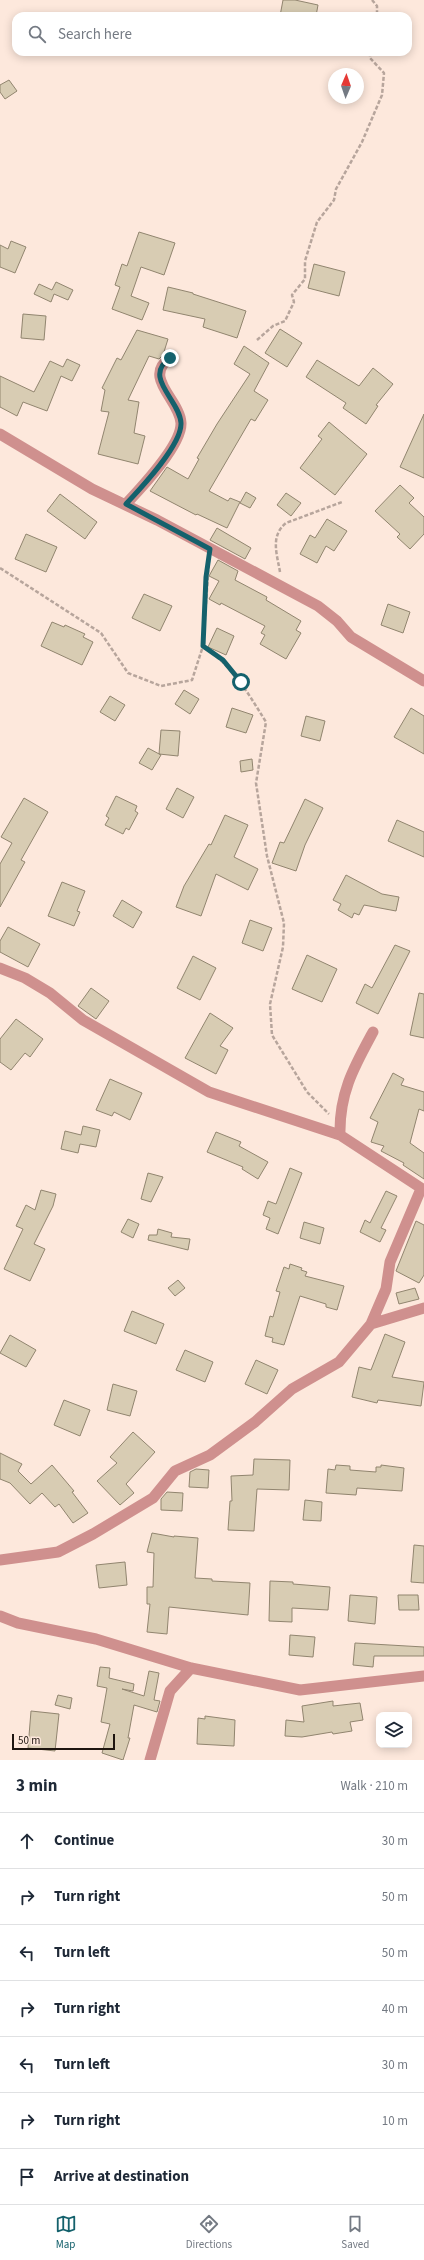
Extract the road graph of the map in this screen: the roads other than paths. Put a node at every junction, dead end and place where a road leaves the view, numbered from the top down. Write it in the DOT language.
graph roads {
  1 [pos="170,358"];
  2 [pos="0,434"];
  3 [pos="126,504"];
  4 [pos="424,681"];
  5 [pos="0,968"];
  6 [pos="373,1032"];
  7 [pos="340,1134"];
  8 [pos="423,1190"];
  9 [pos="424,1308"];
  10 [pos="371,1324"];
  11 [pos="0,1560"];
  12 [pos="0,1616"];
  13 [pos="191,1668"];
  14 [pos="424,1676"];
  15 [pos="150,1760"];
  1 -- 3 [label="street"];
  2 -- 3 [label="street"];
  3 -- 4 [label="street"];
  5 -- 7 [label="street"];
  6 -- 7 [label="street"];
  7 -- 8 [label="street"];
  8 -- 10 [label="street"];
  9 -- 10 [label="street"];
  10 -- 11 [label="street"];
  12 -- 13 [label="street"];
  13 -- 14 [label="street"];
  13 -- 15 [label="street"];
}
